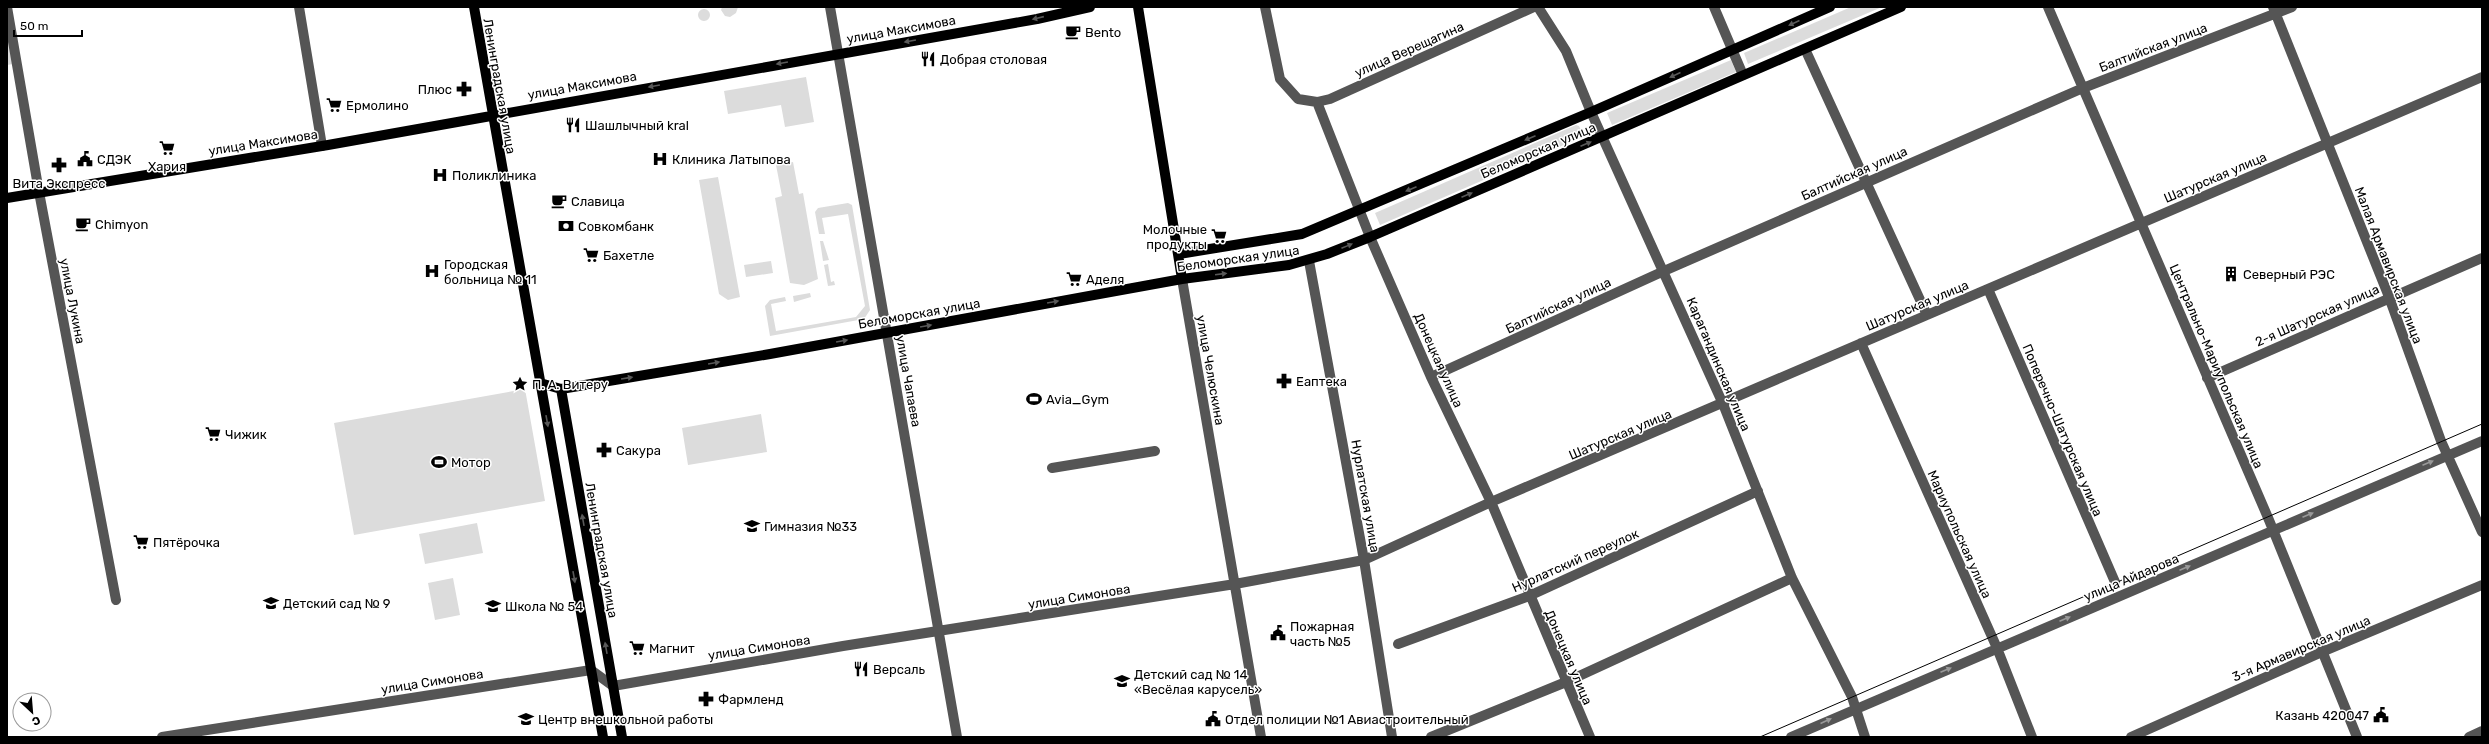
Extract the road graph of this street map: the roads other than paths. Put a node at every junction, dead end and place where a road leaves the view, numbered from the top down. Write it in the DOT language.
graph roads {
  1 [pos="7,7"];
  2 [pos="299,7"];
  3 [pos="474,7"];
  4 [pos="830,7"];
  5 [pos="1090,7"];
  6 [pos="1138,7"];
  7 [pos="1265,7"];
  8 [pos="1534,7"];
  9 [pos="1538,7"];
  10 [pos="1714,7"];
  11 [pos="1830,7"];
  12 [pos="1901,7"];
  13 [pos="2048,7"];
  14 [pos="2292,7"];
  15 [pos="2274,11"];
  16 [pos="1805,49"];
  17 [pos="1732,50"];
  18 [pos="839,53"];
  19 [pos="1744,75"];
  20 [pos="2482,77"];
  21 [pos="2083,88"];
  22 [pos="1317,102"];
  23 [pos="1591,112"];
  24 [pos="492,115"];
  25 [pos="1603,137"];
  26 [pos="2327,144"];
  27 [pos="322,146"];
  28 [pos="1866,182"];
  29 [pos="39,192"];
  30 [pos="7,198"];
  31 [pos="1360,211"];
  32 [pos="2142,223"];
  33 [pos="1370,237"];
  34 [pos="1179,254"];
  35 [pos="2482,258"];
  36 [pos="1309,261"];
  37 [pos="1664,271"];
  38 [pos="1182,279"];
  39 [pos="1988,289"];
  40 [pos="2389,297"];
  41 [pos="1927,315"];
  42 [pos="887,332"];
  43 [pos="1862,343"];
  44 [pos="1431,377"];
  45 [pos="2207,378"];
  46 [pos="540,383"];
  47 [pos="561,389"];
  48 [pos="1724,404"];
  49 [pos="2482,441"];
  50 [pos="1155,452"];
  51 [pos="2448,454"];
  52 [pos="1052,468"];
  53 [pos="1758,491"];
  54 [pos="1491,502"];
  55 [pos="2273,530"];
  56 [pos="2482,532"];
  57 [pos="1364,560"];
  58 [pos="1792,578"];
  59 [pos="2115,582"];
  60 [pos="1235,584"];
  61 [pos="2482,585"];
  62 [pos="1529,596"];
  63 [pos="116,600"];
  64 [pos="940,632"];
  65 [pos="1398,644"];
  66 [pos="1997,648"];
  67 [pos="2322,652"];
  68 [pos="591,670"];
  69 [pos="1566,682"];
  70 [pos="613,686"];
  71 [pos="1855,708"];
  72 [pos="2482,731"];
  73 [pos="162,737"];
  74 [pos="603,737"];
  75 [pos="622,737"];
  76 [pos="957,737"];
  77 [pos="1261,737"];
  78 [pos="1392,737"];
  79 [pos="1431,737"];
  80 [pos="1590,737"];
  81 [pos="1791,737"];
  82 [pos="1865,737"];
  83 [pos="2032,737"];
  84 [pos="2131,737"];
  85 [pos="2357,737"];
  86 [pos="2469,737"];
  1 -- 29 [label="street, улица Лукина"];
  2 -- 27 [label="street"];
  3 -- 24 [label="main road, Ленинградская улица"];
  4 -- 18 [label="street, улица Чапаева"];
  5 -- 18 [label="main road, улица Максимова, one-way"];
  6 -- 34 [label="main road, улица Челюскина"];
  7 -- 22 [label="street"];
  8 -- 22 [label="street, улица Верещагина"];
  9 -- 23 [label="street, Карагандинская улица"];
  10 -- 17 [label="street"];
  11 -- 17 [label="main road, Беломорская улица, one-way"];
  12 -- 16 [label="main road, Беломорская улица"];
  13 -- 21 [label="street, Центрально-Мариупольская улица"];
  14 -- 15 [label="street, Балтийская улица"];
  15 -- 21 [label="street, Балтийская улица"];
  15 -- 26 [label="street, Малая Армавирская улица"];
  16 -- 19 [label="main road, Беломорская улица"];
  16 -- 28 [label="street"];
  17 -- 19 [label="street"];
  17 -- 23 [label="main road, Беломорская улица, one-way"];
  18 -- 24 [label="main road, улица Максимова, one-way"];
  18 -- 42 [label="street, улица Чапаева"];
  19 -- 25 [label="main road, Беломорская улица"];
  20 -- 26 [label="street, Шатурская улица"];
  21 -- 28 [label="street, Балтийская улица"];
  21 -- 32 [label="street, Центрально-Мариупольская улица"];
  22 -- 31 [label="street, Донецкая улица"];
  23 -- 25 [label="street, Карагандинская улица"];
  23 -- 31 [label="main road, Беломорская улица, one-way"];
  24 -- 27 [label="main road, улица Максимова"];
  24 -- 46 [label="main road, Ленинградская улица"];
  33 -- 25 [label="main road, Беломорская улица, one-way"];
  25 -- 37 [label="street, Карагандинская улица"];
  26 -- 32 [label="street, Шатурская улица"];
  26 -- 40 [label="street, Малая Армавирская улица"];
  27 -- 29 [label="main road, улица Максимова"];
  28 -- 37 [label="street, Балтийская улица"];
  28 -- 41 [label="street"];
  29 -- 30 [label="main road, улица Максимова"];
  29 -- 63 [label="street, улица Лукина"];
  31 -- 33 [label="street, Донецкая улица"];
  31 -- 34 [label="main road, Беломорская улица"];
  32 -- 39 [label="street, Шатурская улица"];
  32 -- 45 [label="street, Центрально-Мариупольская улица"];
  36 -- 33 [label="main road, Беломорская улица, one-way"];
  33 -- 44 [label="street, Донецкая улица"];
  34 -- 38 [label="main road, улица Челюскина"];
  35 -- 40 [label="street, 2-я Шатурская улица"];
  38 -- 36 [label="main road, Беломорская улица, one-way"];
  36 -- 57 [label="street, Нурлатская улица"];
  37 -- 44 [label="street, Балтийская улица"];
  37 -- 48 [label="street, Карагандинская улица"];
  42 -- 38 [label="main road, Беломорская улица, one-way"];
  38 -- 60 [label="street, улица Челюскина"];
  39 -- 41 [label="street, Шатурская улица"];
  39 -- 59 [label="street, Поперечно-Шатурская улица"];
  40 -- 45 [label="street, 2-я Шатурская улица"];
  40 -- 51 [label="street, Малая Армавирская улица"];
  41 -- 43 [label="street, Шатурская улица"];
  47 -- 42 [label="main road, Беломорская улица, one-way"];
  42 -- 64 [label="street, улица Чапаева"];
  43 -- 48 [label="street, Шатурская улица"];
  43 -- 66 [label="street, Мариупольская улица"];
  44 -- 54 [label="street, Донецкая улица"];
  45 -- 55 [label="street, Центрально-Мариупольская улица"];
  46 -- 47 [label="main road"];
  46 -- 68 [label="main road, Ленинградская улица, one-way"];
  70 -- 47 [label="main road, Ленинградская улица, one-way"];
  48 -- 53 [label="street, Карагандинская улица"];
  48 -- 54 [label="street, Шатурская улица"];
  49 -- 51 [label="street, улица Айдарова"];
  50 -- 52 [label="street"];
  55 -- 51 [label="street, улица Айдарова, one-way"];
  51 -- 56 [label="street, Малая Армавирская улица"];
  53 -- 58 [label="street, Карагандинская улица"];
  53 -- 62 [label="street, Нурлатский переулок"];
  54 -- 57 [label="street, Шатурская улица"];
  54 -- 62 [label="street, Донецкая улица"];
  66 -- 55 [label="street, улица Айдарова, one-way"];
  55 -- 67 [label="street, Центрально-Мариупольская улица"];
  57 -- 60 [label="street, улица Симонова"];
  57 -- 78 [label="street, Нурлатская улица"];
  58 -- 69 [label="street"];
  58 -- 71 [label="street, Карагандинская улица"];
  60 -- 64 [label="street, улица Симонова"];
  60 -- 77 [label="street, улица Челюскина"];
  61 -- 67 [label="street, 3-я Армавирская улица"];
  62 -- 65 [label="street, Нурлатский переулок"];
  62 -- 69 [label="street, Донецкая улица"];
  64 -- 70 [label="street, улица Симонова"];
  64 -- 76 [label="street, улица Чапаева"];
  71 -- 66 [label="street, улица Айдарова, one-way"];
  66 -- 83 [label="street, Мариупольская улица"];
  67 -- 84 [label="street, 3-я Армавирская улица"];
  67 -- 85 [label="street, Центрально-Мариупольская улица"];
  68 -- 70 [label="street"];
  68 -- 73 [label="street, улица Симонова"];
  68 -- 74 [label="main road, Ленинградская улица"];
  69 -- 79 [label="street"];
  69 -- 80 [label="street, Донецкая улица"];
  70 -- 75 [label="main road, Ленинградская улица"];
  81 -- 71 [label="street, улица Айдарова, one-way"];
  71 -- 82 [label="street, Карагандинская улица"];
  72 -- 86 [label="street"];
}
